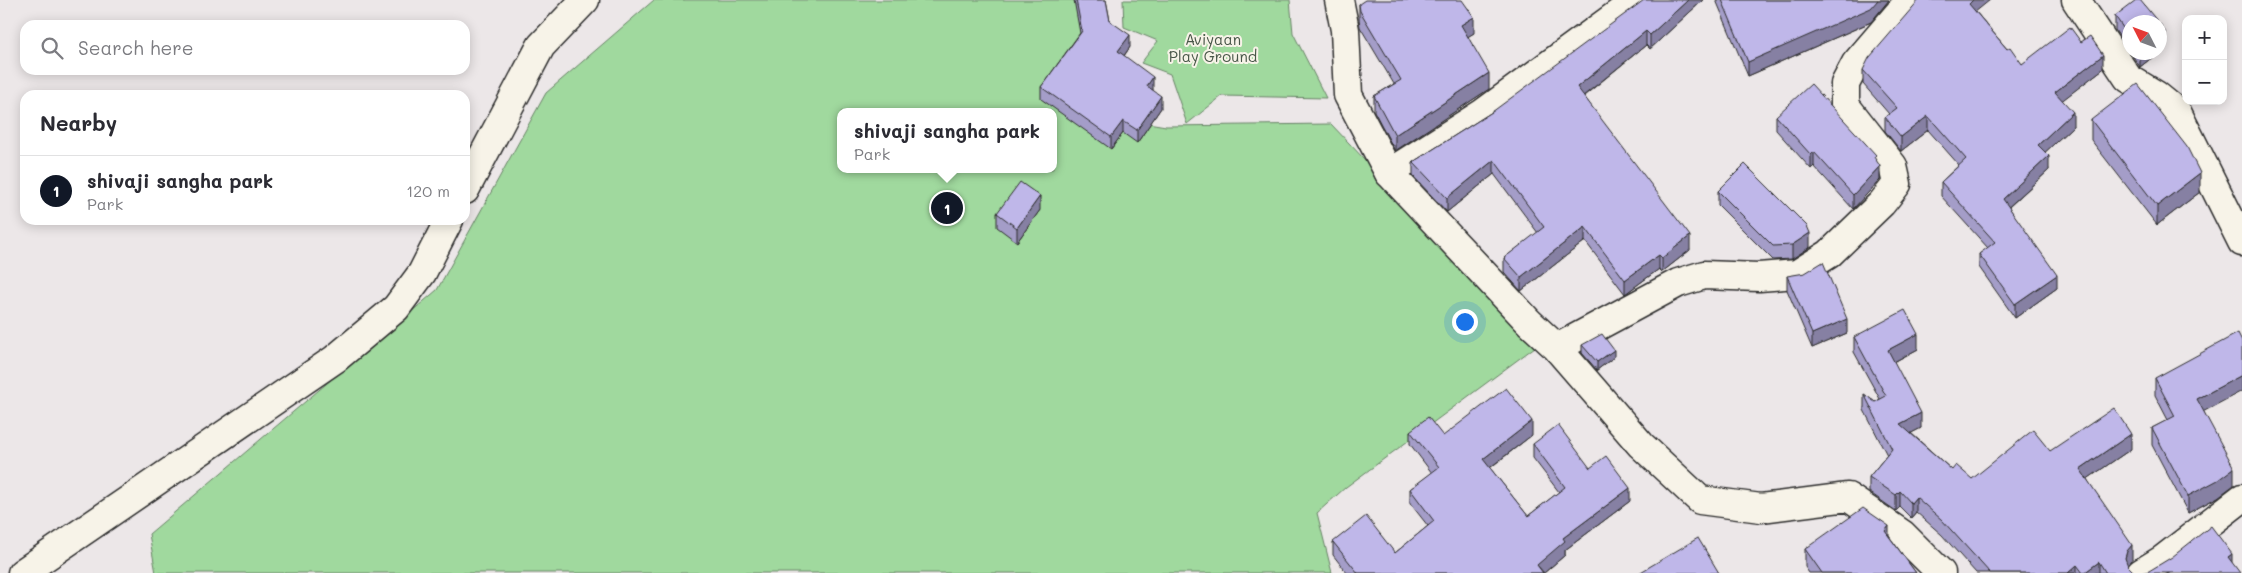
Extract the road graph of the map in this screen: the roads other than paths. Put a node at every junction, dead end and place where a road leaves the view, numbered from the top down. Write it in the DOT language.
graph roads {
  1 [pos="585,0"];
  2 [pos="1339,0"];
  3 [pos="1637,0"];
  4 [pos="1910,0"];
  5 [pos="2076,0"];
  6 [pos="1390,173"];
  7 [pos="470,181"];
  8 [pos="446,225"];
  9 [pos="2242,242"];
  10 [pos="1557,348"];
  11 [pos="2242,498"];
  12 [pos="22,573"];
  13 [pos="1941,573"];
  14 [pos="2142,573"];
  1 -- 7 [label="street"];
  2 -- 6 [label="street"];
  3 -- 6 [label="street"];
  4 -- 10 [label="street"];
  5 -- 9 [label="street"];
  6 -- 10 [label="street"];
  8 -- 12 [label="street"];
  10 -- 13 [label="street"];
  11 -- 14 [label="street"];
}
